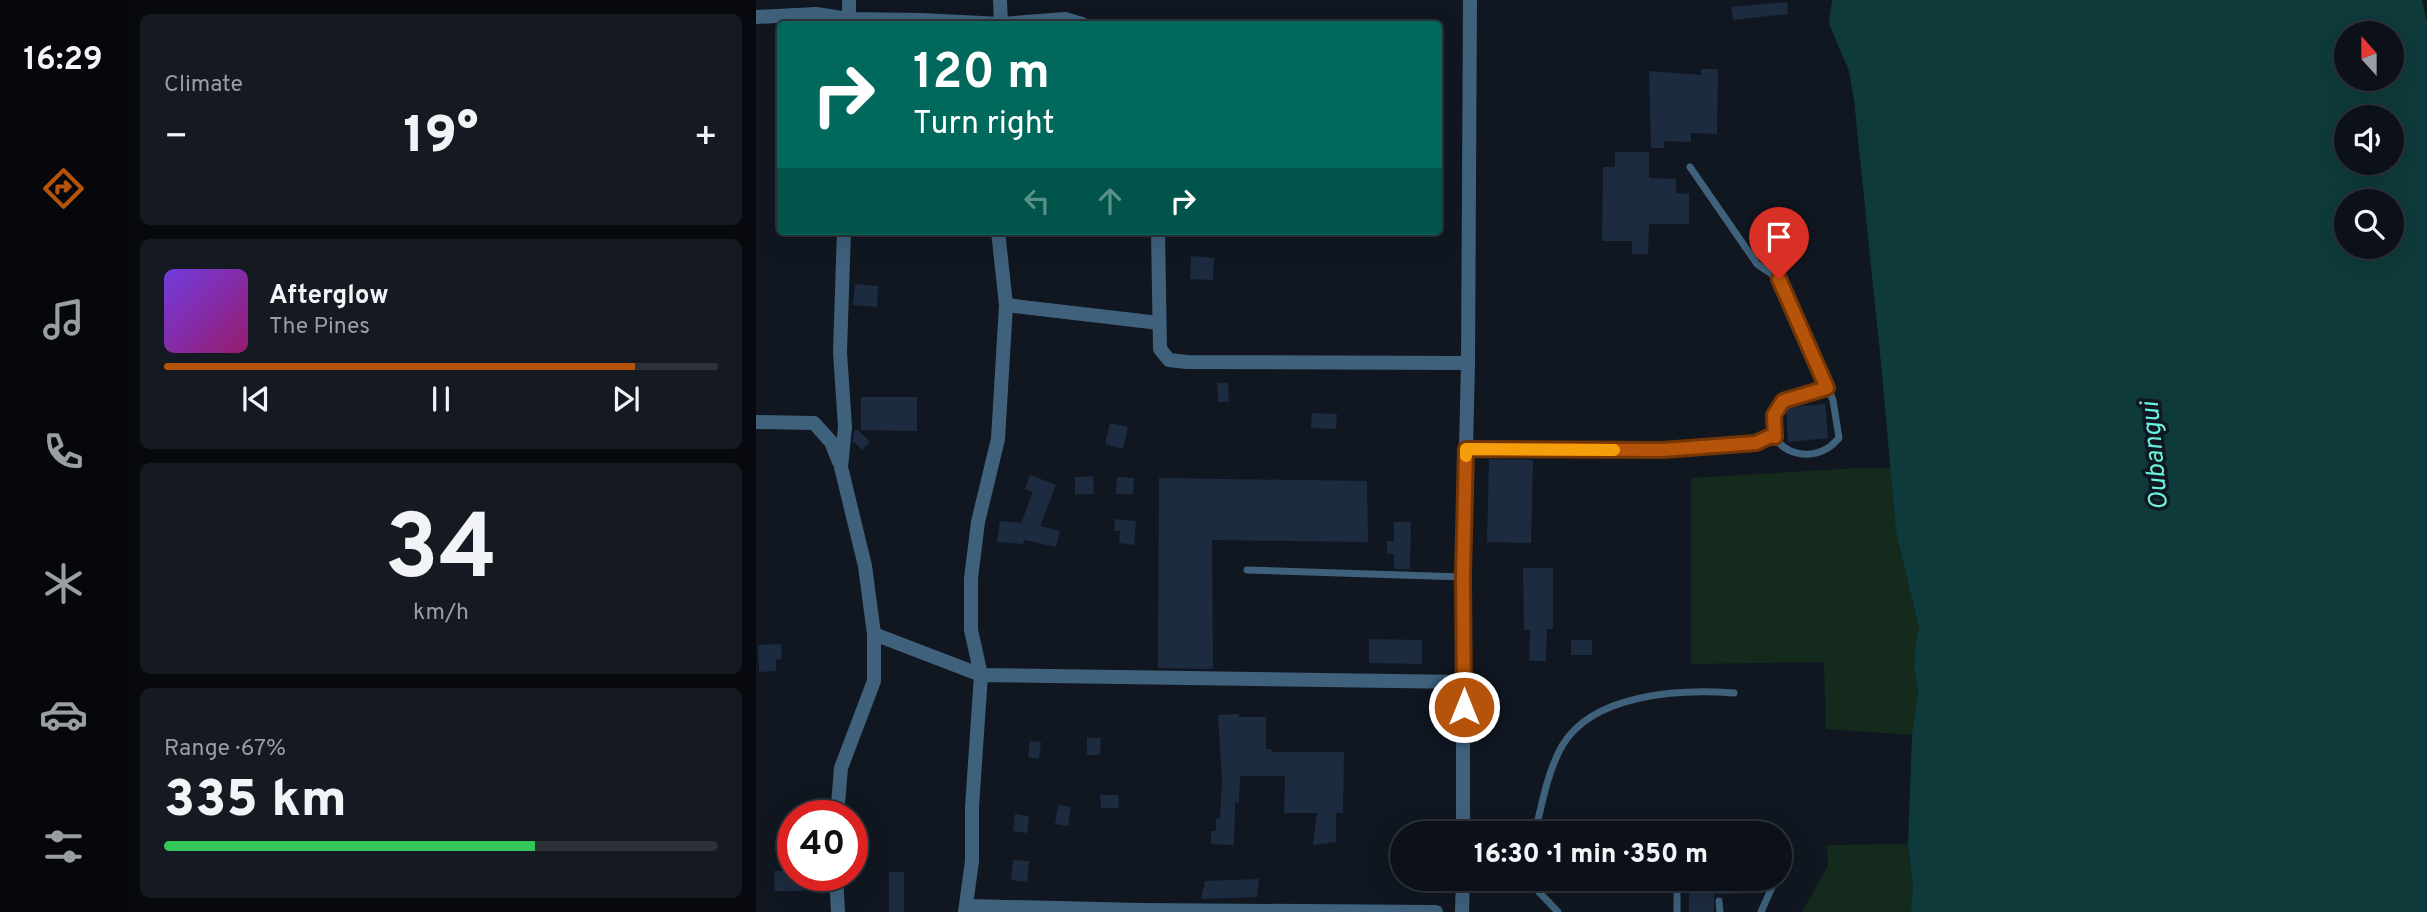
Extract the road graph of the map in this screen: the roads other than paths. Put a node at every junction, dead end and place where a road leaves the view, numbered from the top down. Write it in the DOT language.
graph roads {
  1 [pos="849,0"];
  2 [pos="1000,0"];
  3 [pos="1470,0"];
  4 [pos="756,17"];
  5 [pos="845,21"];
  6 [pos="849,21"];
  7 [pos="886,21"];
  8 [pos="942,21"];
  9 [pos="1001,21"];
  10 [pos="1039,21"];
  11 [pos="1072,21"];
  12 [pos="1690,167"];
  13 [pos="844,235"];
  14 [pos="998,235"];
  15 [pos="1158,235"];
  16 [pos="1006,306"];
  17 [pos="1159,323"];
  18 [pos="1468,363"];
  19 [pos="1827,388"];
  20 [pos="756,422"];
  21 [pos="1775,437"];
  22 [pos="1466,449"];
  23 [pos="841,467"];
  24 [pos="1247,570"];
  25 [pos="1463,576"];
  26 [pos="874,634"];
  27 [pos="981,675"];
  28 [pos="1464,682"];
  29 [pos="1734,693"];
  30 [pos="838,800"];
  31 [pos="1463,821"];
  32 [pos="1538,821"];
  33 [pos="837,891"];
  34 [pos="1463,891"];
  35 [pos="1538,891"];
  36 [pos="1678,891"];
  37 [pos="1770,891"];
  38 [pos="1719,901"];
  39 [pos="966,909"];
  40 [pos="838,912"];
  41 [pos="1436,912"];
  42 [pos="1462,912"];
  43 [pos="1558,912"];
  44 [pos="1677,912"];
  45 [pos="1720,912"];
  46 [pos="1761,912"];
  1 -- 6 [label="street"];
  2 -- 9 [label="street"];
  3 -- 18 [label="street"];
  4 -- 5 [label="street"];
  7 -- 8 [label="street"];
  10 -- 11 [label="street"];
  12 -- 19 [label="lane"];
  13 -- 23 [label="street"];
  14 -- 16 [label="street"];
  15 -- 17 [label="street"];
  16 -- 17 [label="street"];
  16 -- 27 [label="street"];
  17 -- 18 [label="street"];
  18 -- 22 [label="street"];
  19 -- 21 [label="lane"];
  19 -- 21 [label="lane"];
  20 -- 23 [label="street"];
  21 -- 22 [label="lane"];
  22 -- 25 [label="street"];
  23 -- 26 [label="street"];
  24 -- 25 [label="lane"];
  25 -- 28 [label="street"];
  26 -- 27 [label="street"];
  26 -- 30 [label="street"];
  27 -- 28 [label="street"];
  27 -- 39 [label="street"];
  28 -- 31 [label="street"];
  29 -- 32 [label="lane"];
  33 -- 40 [label="street"];
  34 -- 42 [label="street"];
  35 -- 43 [label="lane"];
  36 -- 44 [label="lane"];
  37 -- 46 [label="lane"];
  38 -- 45 [label="lane"];
  39 -- 41 [label="street"];
}
